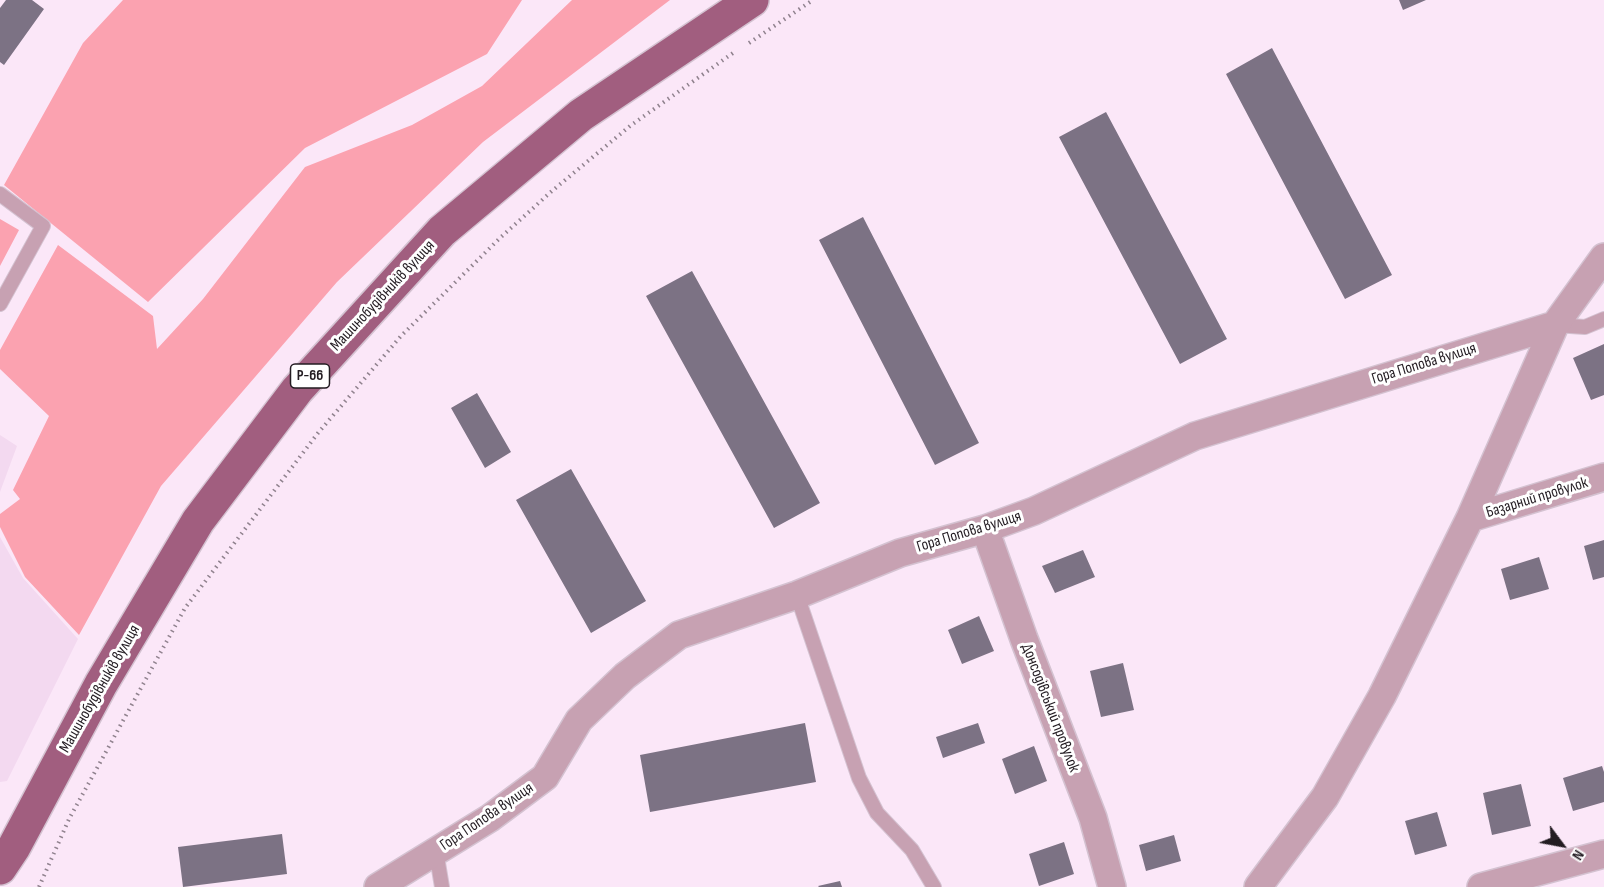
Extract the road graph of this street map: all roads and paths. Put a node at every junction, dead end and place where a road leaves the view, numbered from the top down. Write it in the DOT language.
graph roads {
  1 [pos="752,0"];
  2 [pos="813,0"];
  3 [pos="0,194"];
  4 [pos="1604,257"];
  5 [pos="0,304"];
  6 [pos="1604,319"];
  7 [pos="1555,325"];
  8 [pos="1604,477"];
  9 [pos="1470,518"];
  10 [pos="985,529"];
  11 [pos="797,595"];
  12 [pos="435,851"];
  13 [pos="1604,854"];
  14 [pos="0,868"];
  15 [pos="39,887"];
  16 [pos="378,887"];
  17 [pos="442,887"];
  18 [pos="934,887"];
  19 [pos="1112,887"];
  20 [pos="1258,887"];
  21 [pos="1481,887"];
  1 -- 14 [label="main road, Машинобудівників вулиця / Р-66"];
  2 -- 15 [label="path"];
  3 -- 5 [label="lane"];
  4 -- 7 [label="street"];
  6 -- 7 [label="lane"];
  7 -- 9 [label="street"];
  7 -- 10 [label="street, Гора Попова вулиця"];
  8 -- 9 [label="street, Базарний провулок"];
  9 -- 20 [label="street"];
  10 -- 11 [label="street, Гора Попова вулиця"];
  10 -- 19 [label="street, Донсодівський провулок"];
  11 -- 12 [label="street, Гора Попова вулиця"];
  11 -- 18 [label="lane"];
  12 -- 16 [label="street, Гора Попова вулиця"];
  12 -- 17 [label="lane"];
  13 -- 21 [label="street"];
}
